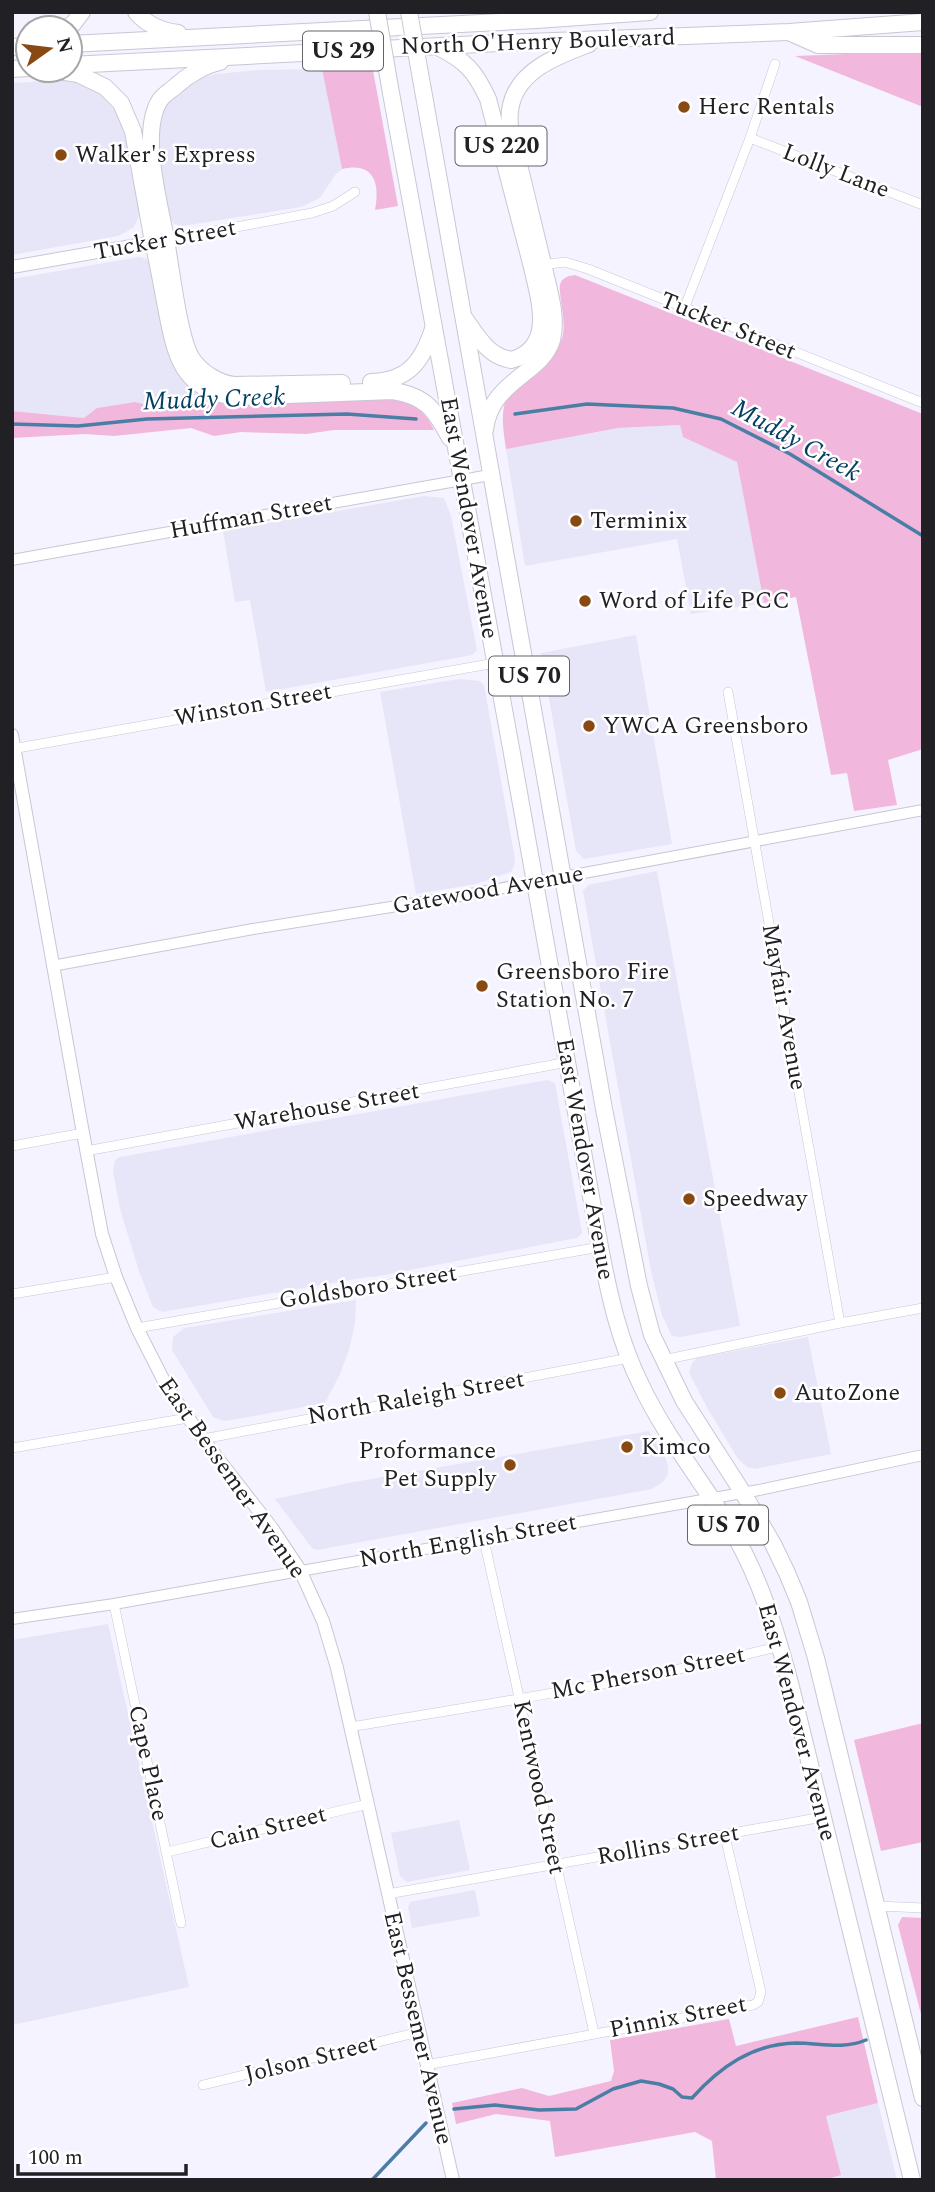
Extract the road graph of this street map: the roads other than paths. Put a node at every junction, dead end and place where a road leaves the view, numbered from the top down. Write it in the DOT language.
graph roads {
  1 [pos="136,12"];
  2 [pos="377,12"];
  3 [pos="409,12"];
  4 [pos="482,12"];
  5 [pos="650,12"];
  6 [pos="605,14"];
  7 [pos="923,22"];
  8 [pos="448,24"];
  9 [pos="789,32"];
  10 [pos="204,37"];
  11 [pos="605,39"];
  12 [pos="84,43"];
  13 [pos="923,45"];
  14 [pos="436,46"];
  15 [pos="250,56"];
  16 [pos="84,64"];
  17 [pos="775,64"];
  18 [pos="84,77"];
  19 [pos="750,138"];
  20 [pos="355,192"];
  21 [pos="923,205"];
  22 [pos="160,241"];
  23 [pos="538,266"];
  24 [pos="12,267"];
  25 [pos="684,309"];
  26 [pos="462,314"];
  27 [pos="434,327"];
  28 [pos="923,403"];
  29 [pos="485,439"];
  30 [pos="457,451"];
  31 [pos="490,475"];
  32 [pos="462,480"];
  33 [pos="12,560"];
  34 [pos="495,663"];
  35 [pos="729,692"];
  36 [pos="13,744"];
  37 [pos="923,810"];
  38 [pos="754,841"];
  39 [pos="564,876"];
  40 [pos="535,881"];
  41 [pos="52,967"];
  42 [pos="568,1062"];
  43 [pos="83,1133"];
  44 [pos="12,1146"];
  45 [pos="86,1151"];
  46 [pos="600,1247"];
  47 [pos="116,1277"];
  48 [pos="12,1294"];
  49 [pos="923,1308"];
  50 [pos="840,1323"];
  51 [pos="137,1328"];
  52 [pos="629,1358"];
  53 [pos="663,1360"];
  54 [pos="188,1418"];
  55 [pos="202,1438"];
  56 [pos="12,1448"];
  57 [pos="923,1455"];
  58 [pos="743,1493"];
  59 [pos="712,1499"];
  60 [pos="484,1540"];
  61 [pos="300,1570"];
  62 [pos="114,1604"];
  63 [pos="12,1619"];
  64 [pos="780,1646"];
  65 [pos="519,1698"];
  66 [pos="350,1727"];
  67 [pos="368,1804"];
  68 [pos="824,1817"];
  69 [pos="725,1836"];
  70 [pos="167,1852"];
  71 [pos="556,1865"];
  72 [pos="388,1894"];
  73 [pos="877,1906"];
  74 [pos="923,1908"];
  75 [pos="181,1923"];
  76 [pos="419,2032"];
  77 [pos="594,2033"];
  78 [pos="426,2065"];
  79 [pos="202,2085"];
  80 [pos="923,2098"];
  81 [pos="453,2180"];
  82 [pos="912,2180"];
  1 -- 10 [label="highway"];
  2 -- 27 [label="highway, East Wendover Avenue / US 70, bridge"];
  3 -- 26 [label="highway, East Wendover Avenue / US 70, bridge"];
  4 -- 8 [label="highway"];
  5 -- 6 [label="highway, North O'Henry Boulevard / US 29"];
  6 -- 8 [label="highway, North O'Henry Boulevard / US 29"];
  7 -- 9 [label="highway, North O'Henry Boulevard / US 29"];
  8 -- 10 [label="highway, North O'Henry Boulevard / US 29"];
  9 -- 11 [label="highway, North O'Henry Boulevard / US 29"];
  9 -- 13 [label="highway"];
  10 -- 12 [label="highway, North O'Henry Boulevard / US 29"];
  11 -- 14 [label="highway, North O'Henry Boulevard / US 29"];
  11 -- 23 [label="highway"];
  14 -- 15 [label="highway, North O'Henry Boulevard / US 29"];
  14 -- 23 [label="highway, US 220"];
  15 -- 16 [label="highway, North O'Henry Boulevard / US 29"];
  15 -- 22 [label="highway"];
  17 -- 19 [label="street"];
  18 -- 22 [label="highway"];
  19 -- 21 [label="street, Lolly Lane"];
  19 -- 25 [label="street"];
  20 -- 22 [label="street, Tucker Street"];
  22 -- 24 [label="main road, Tucker Street"];
  22 -- 27 [label="highway"];
  22 -- 30 [label="highway"];
  23 -- 25 [label="street, Tucker Street"];
  23 -- 26 [label="highway, US 220"];
  23 -- 29 [label="highway"];
  25 -- 28 [label="street, Tucker Street"];
  26 -- 29 [label="highway, East Wendover Avenue / US 70"];
  27 -- 30 [label="highway, East Wendover Avenue / US 70"];
  29 -- 31 [label="highway, East Wendover Avenue / US 70"];
  30 -- 32 [label="highway, East Wendover Avenue / US 70"];
  31 -- 32 [label="street, Huffman Street"];
  31 -- 39 [label="highway, East Wendover Avenue / US 70"];
  32 -- 33 [label="street, Huffman Street"];
  32 -- 34 [label="highway, East Wendover Avenue / US 70"];
  34 -- 36 [label="street, Winston Street"];
  34 -- 40 [label="highway, East Wendover Avenue / US 70"];
  35 -- 38 [label="street, Mayfair Avenue"];
  36 -- 41 [label="main road, East Bessemer Avenue"];
  37 -- 38 [label="street, Gatewood Avenue"];
  38 -- 39 [label="street, Gatewood Avenue"];
  38 -- 50 [label="street, Mayfair Avenue"];
  39 -- 40 [label="street, Gatewood Avenue"];
  39 -- 53 [label="highway, East Wendover Avenue / US 70"];
  40 -- 41 [label="street, Gatewood Avenue"];
  40 -- 42 [label="highway, East Wendover Avenue / US 70"];
  41 -- 43 [label="main road, East Bessemer Avenue"];
  42 -- 45 [label="street, Warehouse Street"];
  42 -- 46 [label="highway, East Wendover Avenue / US 70"];
  43 -- 44 [label="street"];
  43 -- 45 [label="main road, East Bessemer Avenue"];
  45 -- 47 [label="main road, East Bessemer Avenue"];
  46 -- 51 [label="street, Goldsboro Street"];
  46 -- 52 [label="highway, East Wendover Avenue / US 70"];
  47 -- 48 [label="street"];
  47 -- 51 [label="main road, East Bessemer Avenue"];
  49 -- 50 [label="street"];
  50 -- 53 [label="street"];
  51 -- 54 [label="main road, East Bessemer Avenue"];
  52 -- 55 [label="street, North Raleigh Street"];
  52 -- 59 [label="highway, East Wendover Avenue / US 70"];
  53 -- 58 [label="highway, East Wendover Avenue / US 70"];
  54 -- 55 [label="main road, East Bessemer Avenue"];
  54 -- 56 [label="street"];
  55 -- 61 [label="main road, East Bessemer Avenue"];
  57 -- 58 [label="street, North English Street"];
  58 -- 59 [label="street, North English Street"];
  58 -- 73 [label="highway, East Wendover Avenue / US 70"];
  59 -- 60 [label="street, North English Street"];
  59 -- 64 [label="highway, East Wendover Avenue / US 70"];
  60 -- 61 [label="street, North English Street"];
  60 -- 65 [label="street, Kentwood Street"];
  61 -- 62 [label="street, North English Street"];
  61 -- 66 [label="main road, East Bessemer Avenue"];
  62 -- 63 [label="street, North English Street"];
  62 -- 70 [label="street, Cape Place"];
  64 -- 65 [label="street, Mc Pherson Street"];
  64 -- 68 [label="highway, East Wendover Avenue / US 70"];
  65 -- 66 [label="street, Mc Pherson Street"];
  65 -- 71 [label="street, Kentwood Street"];
  66 -- 67 [label="main road, East Bessemer Avenue"];
  67 -- 70 [label="street, Cain Street"];
  67 -- 72 [label="main road, East Bessemer Avenue"];
  68 -- 69 [label="street, Rollins Street"];
  68 -- 82 [label="highway, East Wendover Avenue / US 70"];
  69 -- 71 [label="street, Rollins Street"];
  69 -- 77 [label="street, Pinnix Street"];
  70 -- 75 [label="street, Cape Place"];
  71 -- 72 [label="street, Rollins Street"];
  71 -- 77 [label="street, Kentwood Street"];
  72 -- 76 [label="main road, East Bessemer Avenue"];
  73 -- 74 [label="street"];
  73 -- 80 [label="highway, East Wendover Avenue / US 70"];
  76 -- 78 [label="main road, East Bessemer Avenue"];
  76 -- 79 [label="street, Jolson Street"];
  77 -- 78 [label="street"];
  78 -- 81 [label="main road, East Bessemer Avenue"];
}
